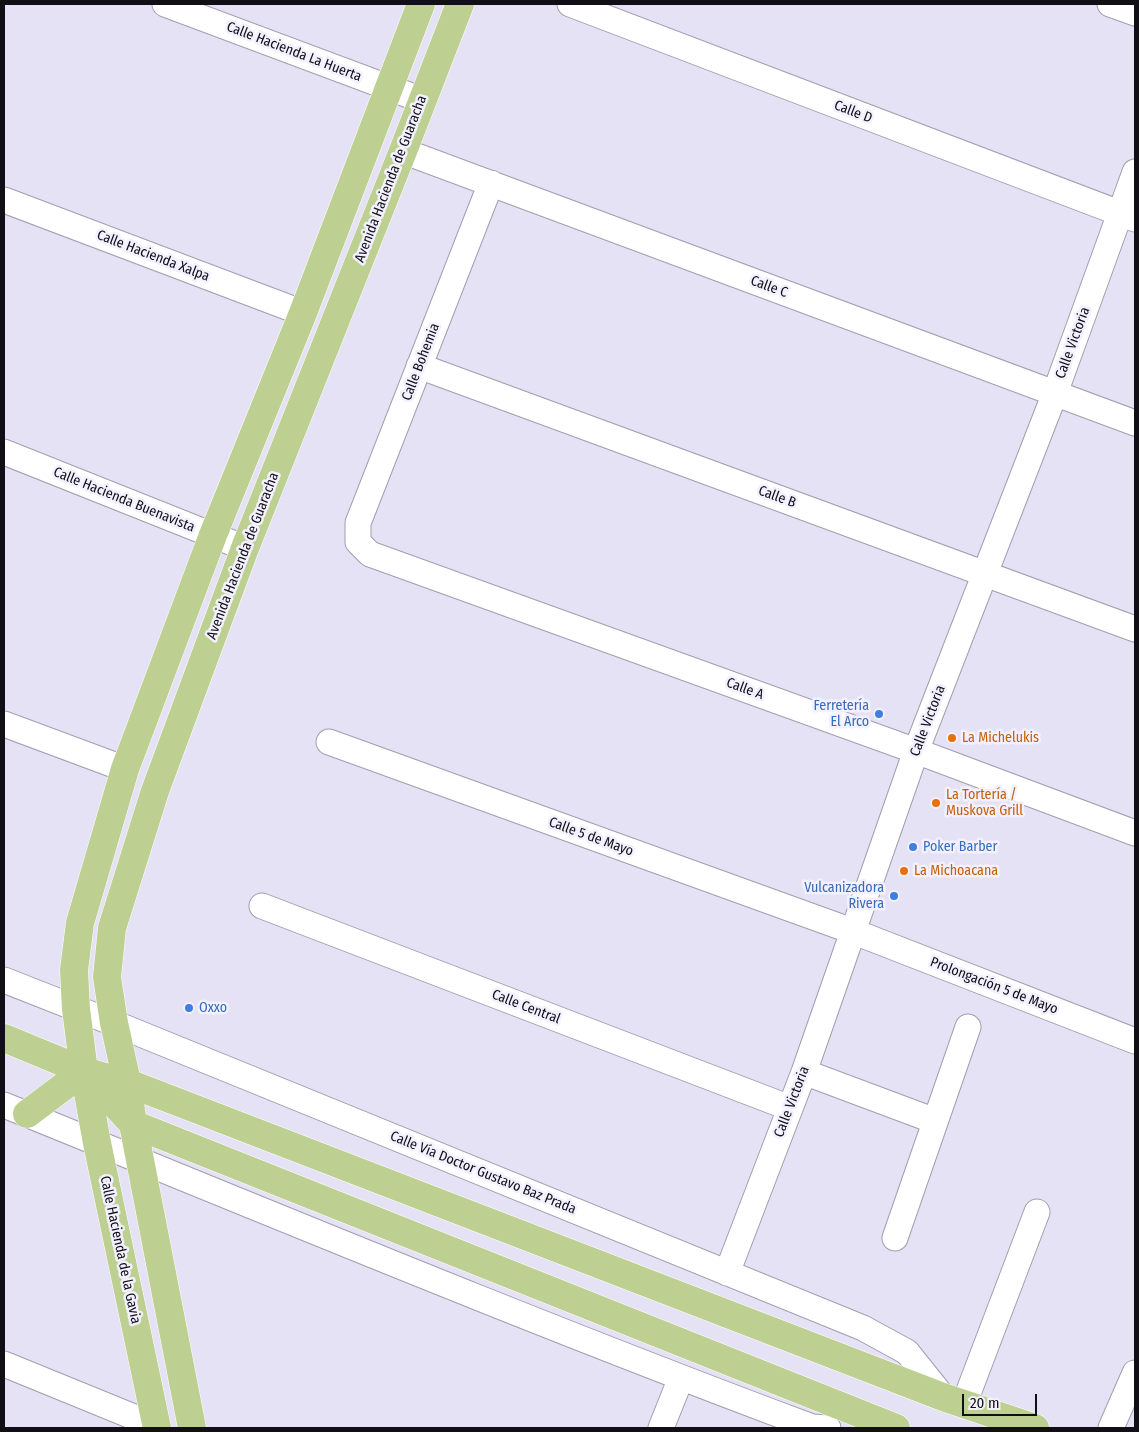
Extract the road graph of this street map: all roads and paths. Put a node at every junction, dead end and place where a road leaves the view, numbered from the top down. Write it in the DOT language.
graph roads {
  1 [pos="165,4"];
  2 [pos="422,4"];
  3 [pos="460,4"];
  4 [pos="570,4"];
  5 [pos="1110,4"];
  6 [pos="1135,13"];
  7 [pos="389,88"];
  8 [pos="422,100"];
  9 [pos="403,152"];
  10 [pos="1135,172"];
  11 [pos="491,183"];
  12 [pos="4,200"];
  13 [pos="1127,216"];
  14 [pos="303,313"];
  15 [pos="419,366"];
  16 [pos="1055,393"];
  17 [pos="1135,422"];
  18 [pos="4,452"];
  19 [pos="213,535"];
  20 [pos="358,542"];
  21 [pos="245,548"];
  22 [pos="985,573"];
  23 [pos="1135,629"];
  24 [pos="4,724"];
  25 [pos="329,742"];
  26 [pos="916,750"];
  27 [pos="125,769"];
  28 [pos="1135,833"];
  29 [pos="262,906"];
  30 [pos="852,931"];
  31 [pos="4,980"];
  32 [pos="76,1009"];
  33 [pos="114,1023"];
  34 [pos="968,1027"];
  35 [pos="4,1038"];
  36 [pos="1135,1041"];
  37 [pos="84,1071"];
  38 [pos="804,1072"];
  39 [pos="127,1082"];
  40 [pos="790,1108"];
  41 [pos="15,1109"];
  42 [pos="935,1121"];
  43 [pos="133,1124"];
  44 [pos="97,1143"];
  45 [pos="140,1161"];
  46 [pos="1037,1212"];
  47 [pos="895,1238"];
  48 [pos="728,1272"];
  49 [pos="4,1364"];
  50 [pos="1135,1373"];
  51 [pos="681,1378"];
  52 [pos="953,1401"];
  53 [pos="156,1427"];
  54 [pos="192,1428"];
  55 [pos="661,1428"];
  56 [pos="828,1428"];
  57 [pos="896,1428"];
  58 [pos="1035,1428"];
  59 [pos="1111,1428"];
  1 -- 7 [label="street, Calle Hacienda La Huerta"];
  2 -- 7 [label="main road"];
  3 -- 8 [label="main road, Avenida Hacienda de Guaracha"];
  4 -- 13 [label="street, Calle D"];
  5 -- 6 [label="street"];
  7 -- 8 [label="street, Calle Hacienda La Huerta"];
  7 -- 14 [label="main road"];
  8 -- 9 [label="main road, Avenida Hacienda de Guaracha"];
  9 -- 11 [label="street, Calle C"];
  9 -- 21 [label="main road, Avenida Hacienda de Guaracha"];
  10 -- 13 [label="street, Calle Victoria"];
  11 -- 15 [label="street, Calle Bohemia"];
  11 -- 16 [label="street, Calle C"];
  12 -- 14 [label="street, Calle Hacienda Xalpa"];
  13 -- 16 [label="street, Calle Victoria"];
  14 -- 19 [label="main road"];
  15 -- 20 [label="street, Calle Bohemia"];
  15 -- 22 [label="street, Calle B"];
  16 -- 17 [label="street, Calle C"];
  16 -- 22 [label="street, Calle Victoria"];
  18 -- 19 [label="street, Calle Hacienda Buenavista"];
  19 -- 21 [label="street, Calle Hacienda Buenavista"];
  19 -- 27 [label="main road"];
  20 -- 26 [label="street, Calle A"];
  21 -- 33 [label="main road, Avenida Hacienda de Guaracha"];
  22 -- 23 [label="street, Calle B"];
  22 -- 26 [label="street, Calle Victoria"];
  24 -- 27 [label="street"];
  25 -- 30 [label="street, Calle 5 de Mayo"];
  26 -- 28 [label="street, Calle A"];
  26 -- 30 [label="street, Calle Victoria"];
  27 -- 32 [label="main road"];
  29 -- 40 [label="street, Calle Central"];
  30 -- 36 [label="street, Prolongación 5 de Mayo"];
  30 -- 38 [label="street, Calle Victoria"];
  31 -- 32 [label="street, Calle Vía Doctor Gustavo Baz Prada"];
  32 -- 33 [label="street, Calle Vía Doctor Gustavo Baz Prada"];
  32 -- 37 [label="main road"];
  33 -- 39 [label="main road, Avenida Hacienda de Guaracha"];
  33 -- 48 [label="street, Calle Vía Doctor Gustavo Baz Prada"];
  34 -- 42 [label="street"];
  35 -- 37 [label="main road"];
  37 -- 39 [label="main road"];
  37 -- 41 [label="main road"];
  37 -- 43 [label="main road"];
  37 -- 44 [label="main road, Calle Hacienda de la Gavia"];
  38 -- 40 [label="street, Calle Victoria"];
  38 -- 42 [label="street"];
  39 -- 43 [label="main road, Avenida Hacienda de Guaracha"];
  39 -- 52 [label="main road"];
  40 -- 48 [label="street, Calle Victoria"];
  41 -- 44 [label="street"];
  42 -- 47 [label="street"];
  43 -- 45 [label="main road"];
  43 -- 57 [label="main road"];
  44 -- 45 [label="street"];
  44 -- 53 [label="main road, Calle Hacienda de la Gavia"];
  45 -- 51 [label="street"];
  45 -- 54 [label="main road"];
  46 -- 52 [label="street"];
  48 -- 52 [label="street, Calle Vía Doctor Gustavo Baz Prada"];
  49 -- 53 [label="street"];
  50 -- 59 [label="street"];
  51 -- 55 [label="street"];
  51 -- 56 [label="street"];
  52 -- 58 [label="main road"];
}
